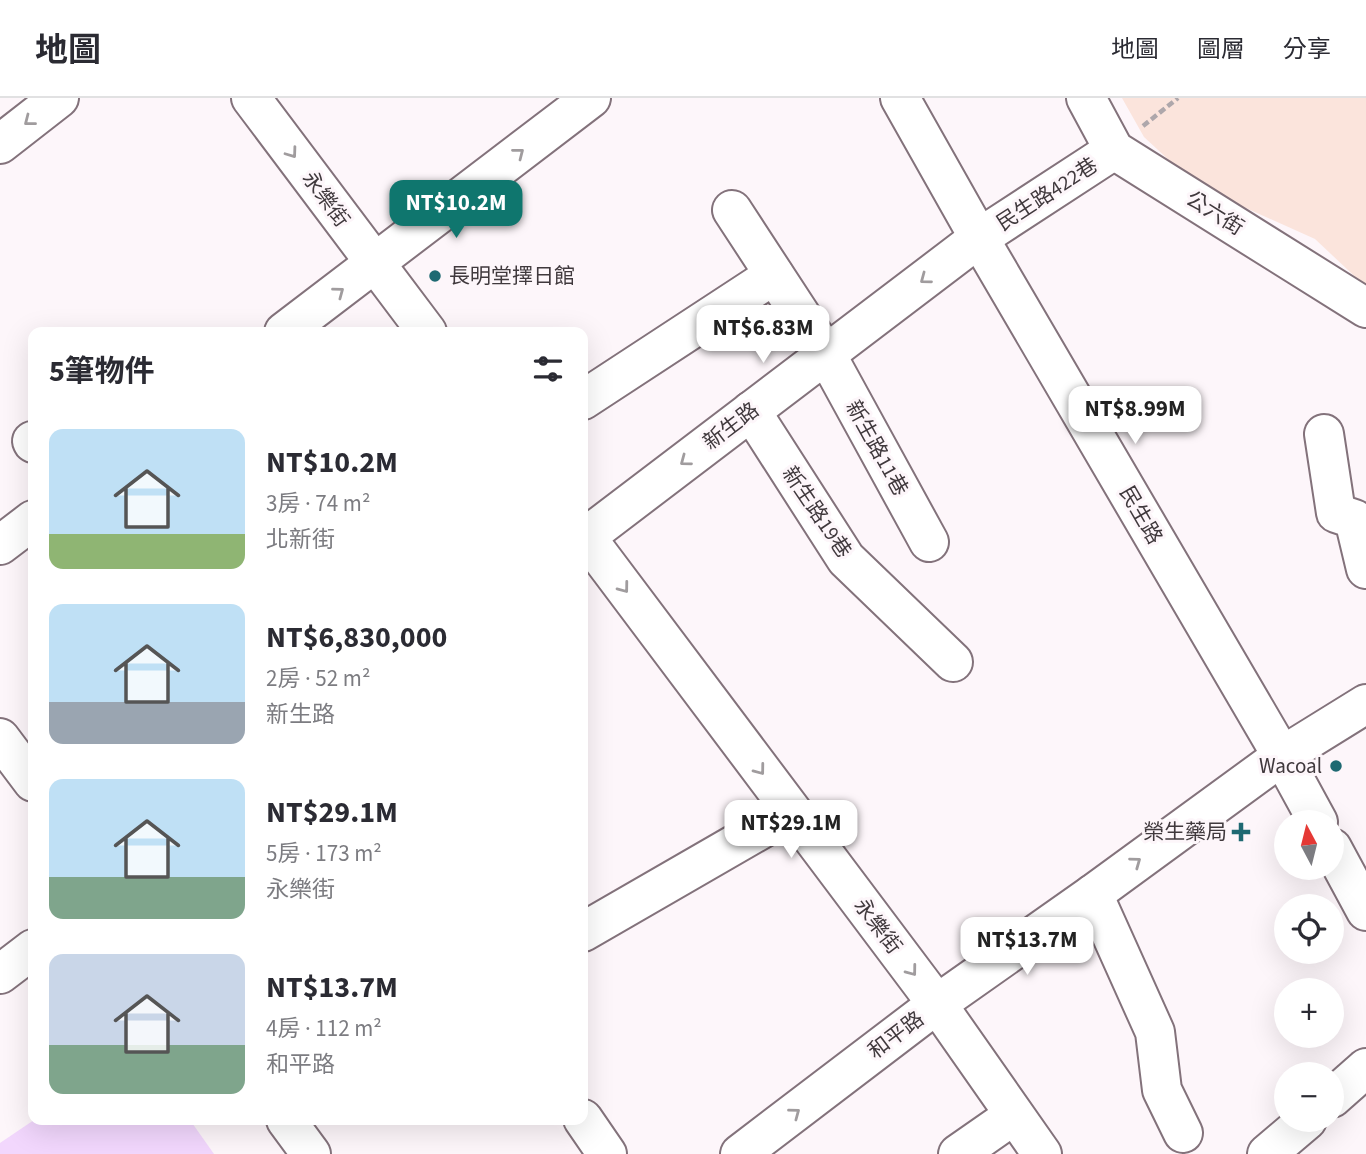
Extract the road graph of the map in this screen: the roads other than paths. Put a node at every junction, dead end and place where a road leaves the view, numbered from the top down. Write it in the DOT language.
graph roads {
  1 [pos="59,98"];
  2 [pos="251,98"];
  3 [pos="590,98"];
  4 [pos="900,98"];
  5 [pos="1086,98"];
  6 [pos="0,144"];
  7 [pos="1114,150"];
  8 [pos="732,210"];
  9 [pos="979,238"];
  10 [pos="374,265"];
  11 [pos="774,275"];
  12 [pos="1366,308"];
  13 [pos="291,327"];
  14 [pos="423,327"];
  15 [pos="826,354"];
  16 [pos="588,397"];
  17 [pos="751,411"];
  18 [pos="1324,434"];
  19 [pos="28,524"];
  20 [pos="588,533"];
  21 [pos="588,541"];
  22 [pos="929,542"];
  23 [pos="0,545"];
  24 [pos="1366,569"];
  25 [pos="953,662"];
  26 [pos="1366,704"];
  27 [pos="0,738"];
  28 [pos="1282,756"];
  29 [pos="28,775"];
  30 [pos="1311,810"];
  31 [pos="792,812"];
  32 [pos="1344,870"];
  33 [pos="1093,894"];
  34 [pos="1366,911"];
  35 [pos="588,929"];
  36 [pos="28,953"];
  37 [pos="0,974"];
  38 [pos="937,1004"];
  39 [pos="1366,1068"];
  40 [pos="1344,1087"];
  41 [pos="1014,1115"];
  42 [pos="290,1125"];
  43 [pos="587,1125"];
  44 [pos="1293,1132"];
  45 [pos="1183,1133"];
  46 [pos="311,1154"];
  47 [pos="607,1154"];
  48 [pos="740,1154"];
  49 [pos="958,1154"];
  50 [pos="1042,1154"];
  51 [pos="1267,1154"];
  1 -- 6 [label="street, one-way"];
  2 -- 10 [label="street, 永樂街, one-way"];
  10 -- 3 [label="street, one-way"];
  4 -- 9 [label="street, 民生路"];
  5 -- 7 [label="street, 公六街"];
  7 -- 9 [label="street, 民生路422巷"];
  7 -- 12 [label="street, 公六街"];
  8 -- 11 [label="street, 新生路11巷"];
  9 -- 15 [label="street, 新生路, one-way"];
  9 -- 28 [label="street, 民生路"];
  13 -- 10 [label="street, one-way"];
  10 -- 14 [label="street, 永樂街"];
  11 -- 15 [label="street, 新生路11巷"];
  11 -- 16 [label="street"];
  15 -- 17 [label="street, 新生路"];
  15 -- 22 [label="street, 新生路11巷"];
  17 -- 20 [label="street, 新生路, one-way"];
  17 -- 25 [label="street, 新生路19巷"];
  18 -- 24 [label="street"];
  19 -- 23 [label="street"];
  21 -- 31 [label="street, 永樂街, one-way"];
  26 -- 28 [label="street, 和平路"];
  27 -- 29 [label="street"];
  28 -- 30 [label="street, 民生路"];
  33 -- 28 [label="street, 和平路, one-way"];
  31 -- 35 [label="street"];
  31 -- 38 [label="street, 永樂街, one-way"];
  32 -- 34 [label="street"];
  33 -- 38 [label="street, 和平路"];
  33 -- 45 [label="street"];
  36 -- 37 [label="street"];
  38 -- 41 [label="street, 永樂街"];
  48 -- 38 [label="street, 和平路, one-way"];
  39 -- 40 [label="street"];
  41 -- 49 [label="street"];
  41 -- 50 [label="street, 永樂街"];
  42 -- 46 [label="street"];
  43 -- 47 [label="street"];
  44 -- 51 [label="street"];
}
